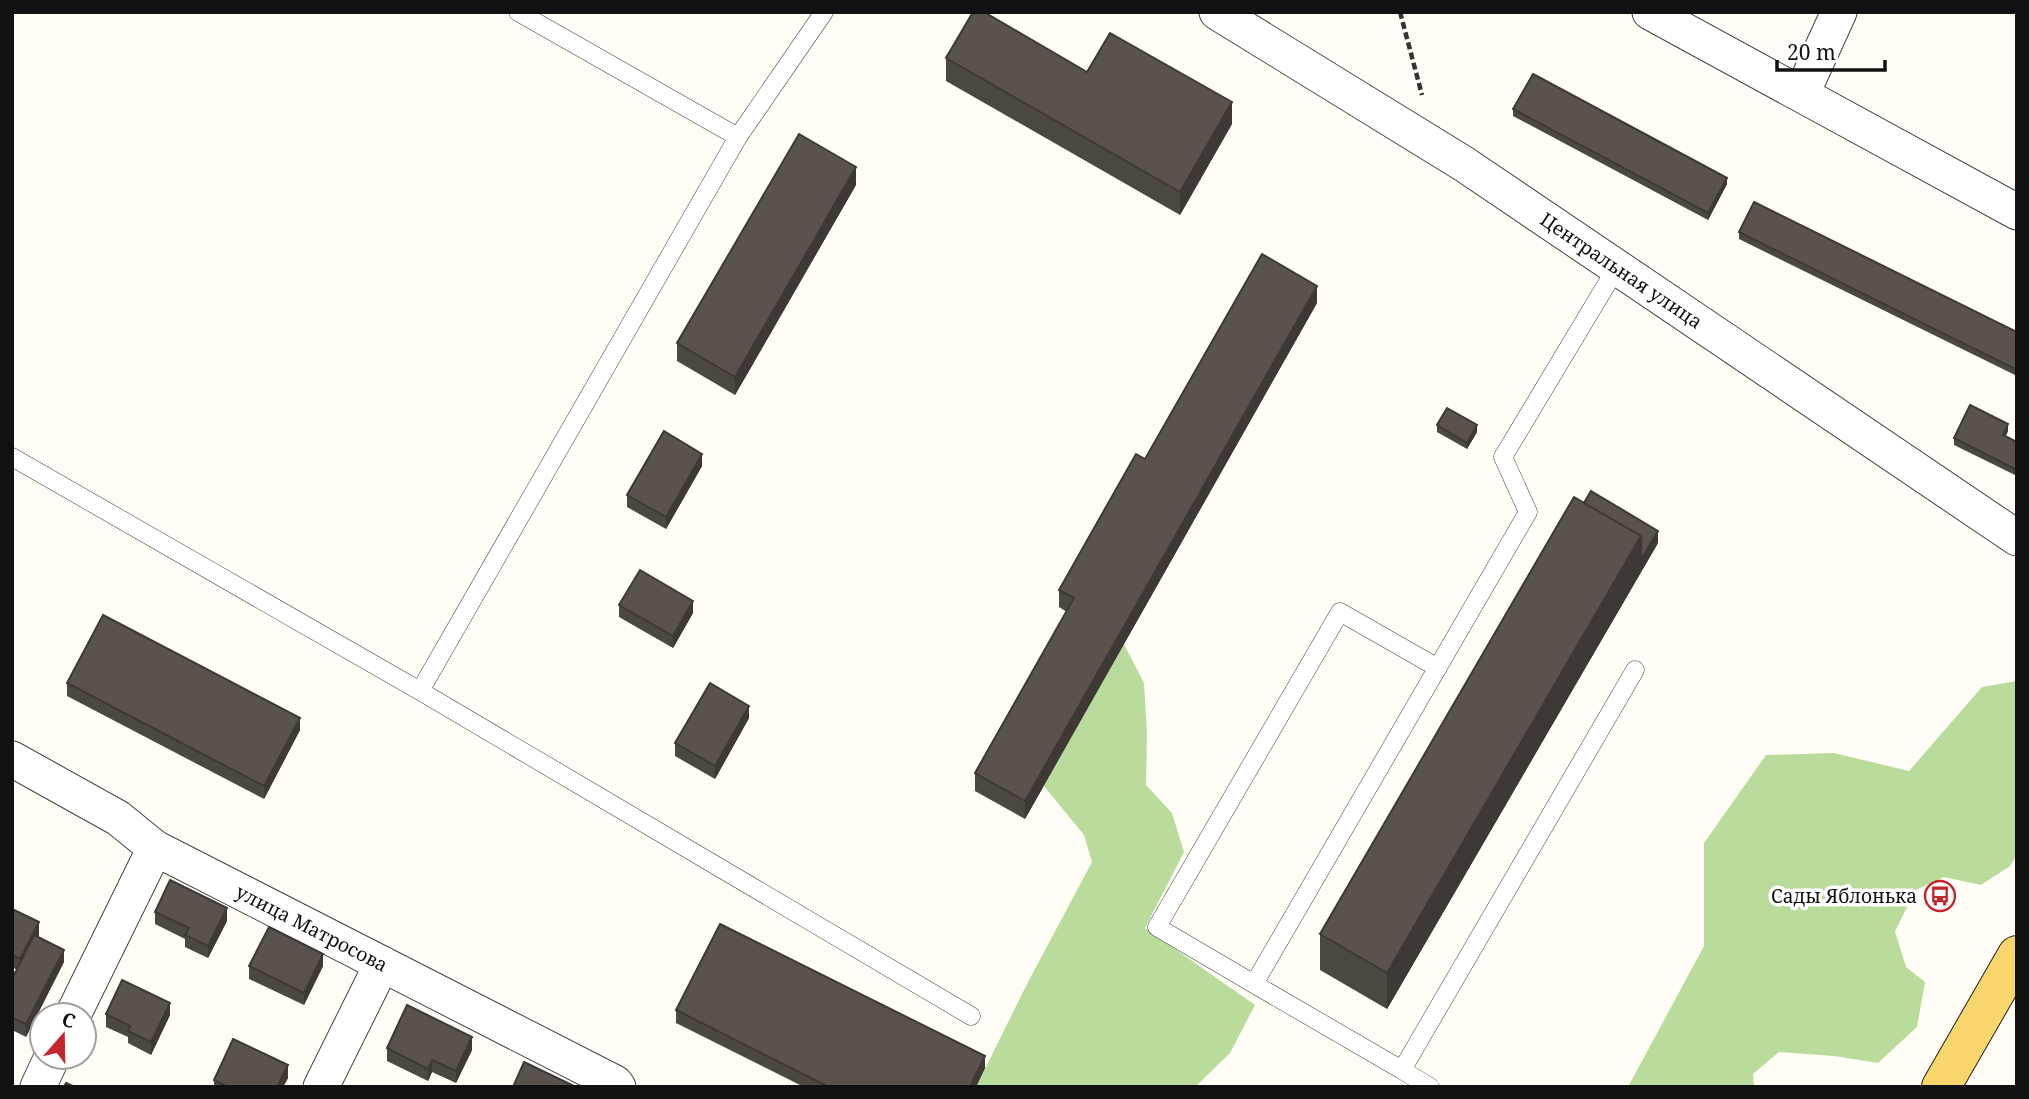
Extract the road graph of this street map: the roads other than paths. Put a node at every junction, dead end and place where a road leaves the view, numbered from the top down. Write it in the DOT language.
graph roads {
  1 [pos="518,12"];
  2 [pos="824,12"];
  3 [pos="1217,12"];
  4 [pos="1650,12"];
  5 [pos="1839,12"];
  6 [pos="1802,93"];
  7 [pos="737,137"];
  8 [pos="2017,212"];
  9 [pos="1617,267"];
  10 [pos="12,457"];
  11 [pos="2017,538"];
  12 [pos="1438,668"];
  13 [pos="1634,670"];
  14 [pos="420,691"];
  15 [pos="12,759"];
  16 [pos="155,848"];
  17 [pos="2017,955"];
  18 [pos="382,964"];
  19 [pos="1254,984"];
  20 [pos="80,1001"];
  21 [pos="971,1016"];
  22 [pos="1402,1070"];
  23 [pos="45,1071"];
  24 [pos="38,1087"];
  25 [pos="321,1087"];
  26 [pos="618,1087"];
  27 [pos="1430,1087"];
  28 [pos="1941,1087"];
  1 -- 7 [label="lane"];
  2 -- 7 [label="lane"];
  3 -- 9 [label="street, Центральная улица"];
  4 -- 6 [label="street"];
  5 -- 6 [label="street"];
  6 -- 8 [label="street"];
  7 -- 14 [label="lane"];
  9 -- 11 [label="street, Центральная улица"];
  9 -- 12 [label="lane"];
  10 -- 14 [label="lane"];
  12 -- 19 [label="lane"];
  12 -- 19 [label="lane"];
  13 -- 22 [label="lane"];
  14 -- 21 [label="lane"];
  15 -- 16 [label="street, улица Матросова"];
  16 -- 18 [label="street, улица Матросова"];
  16 -- 20 [label="street"];
  17 -- 28 [label="main road"];
  18 -- 25 [label="street"];
  18 -- 26 [label="street, улица Матросова"];
  19 -- 22 [label="lane"];
  22 -- 27 [label="lane"];
  23 -- 24 [label="street"];
}
